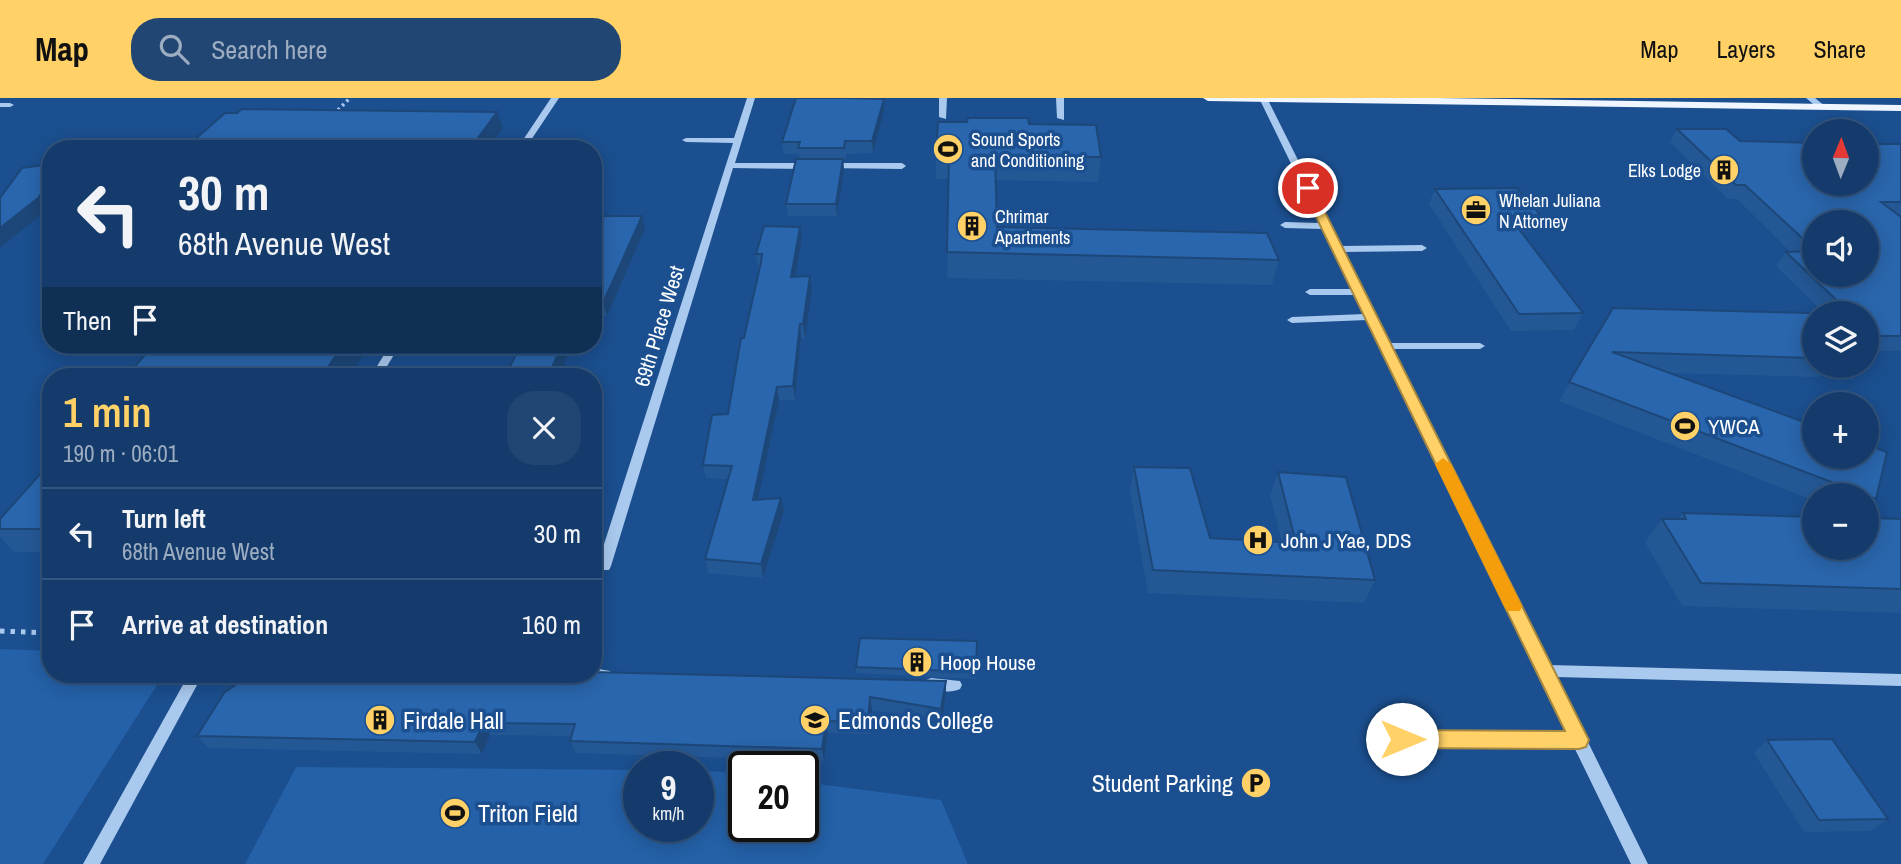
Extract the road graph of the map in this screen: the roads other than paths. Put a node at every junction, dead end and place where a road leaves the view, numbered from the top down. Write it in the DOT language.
graph roads {
  1 [pos="555,98"];
  2 [pos="751,98"];
  3 [pos="943,98"];
  4 [pos="1059,98"];
  5 [pos="1208,98"];
  6 [pos="1810,98"];
  7 [pos="1264,99"];
  8 [pos="1412,100"];
  9 [pos="1543,101"];
  10 [pos="1602,101"];
  11 [pos="0,105"];
  12 [pos="10,105"];
  13 [pos="1822,107"];
  14 [pos="1901,108"];
  15 [pos="943,117"];
  16 [pos="1061,118"];
  17 [pos="527,140"];
  18 [pos="686,140"];
  19 [pos="737,141"];
  20 [pos="730,165"];
  21 [pos="902,166"];
  22 [pos="1285,225"];
  23 [pos="1326,226"];
  24 [pos="1422,248"];
  25 [pos="1337,249"];
  26 [pos="1310,292"];
  27 [pos="1358,292"];
  28 [pos="1371,317"];
  29 [pos="1292,320"];
  30 [pos="1385,346"];
  31 [pos="1480,346"];
  32 [pos="604,566"];
  33 [pos="1545,671"];
  34 [pos="602,675"];
  35 [pos="620,675"];
  36 [pos="1901,680"];
  37 [pos="191,683"];
  38 [pos="913,683"];
  39 [pos="955,685"];
  40 [pos="1402,739"];
  41 [pos="1579,740"];
  42 [pos="91,864"];
  43 [pos="1640,864"];
  1 -- 17 [label="street"];
  2 -- 19 [label="street, 69th Place West"];
  3 -- 15 [label="lane"];
  4 -- 16 [label="street"];
  5 -- 7 [label="main road"];
  6 -- 13 [label="street"];
  7 -- 8 [label="main road"];
  7 -- 23 [label="street"];
  8 -- 9 [label="main road"];
  9 -- 10 [label="main road"];
  10 -- 13 [label="main road"];
  11 -- 12 [label="lane"];
  13 -- 14 [label="main road"];
  18 -- 19 [label="street"];
  19 -- 20 [label="street, 69th Place West"];
  20 -- 21 [label="street"];
  20 -- 32 [label="street, 69th Place West"];
  22 -- 23 [label="street"];
  23 -- 25 [label="street"];
  24 -- 25 [label="street"];
  25 -- 27 [label="street"];
  26 -- 27 [label="street"];
  27 -- 28 [label="street"];
  28 -- 29 [label="street"];
  28 -- 30 [label="street"];
  30 -- 31 [label="lane"];
  30 -- 33 [label="street"];
  33 -- 36 [label="street"];
  33 -- 41 [label="street"];
  34 -- 35 [label="street"];
  37 -- 42 [label="street"];
  38 -- 39 [label="street"];
  40 -- 41 [label="street"];
  41 -- 43 [label="street"];
}
